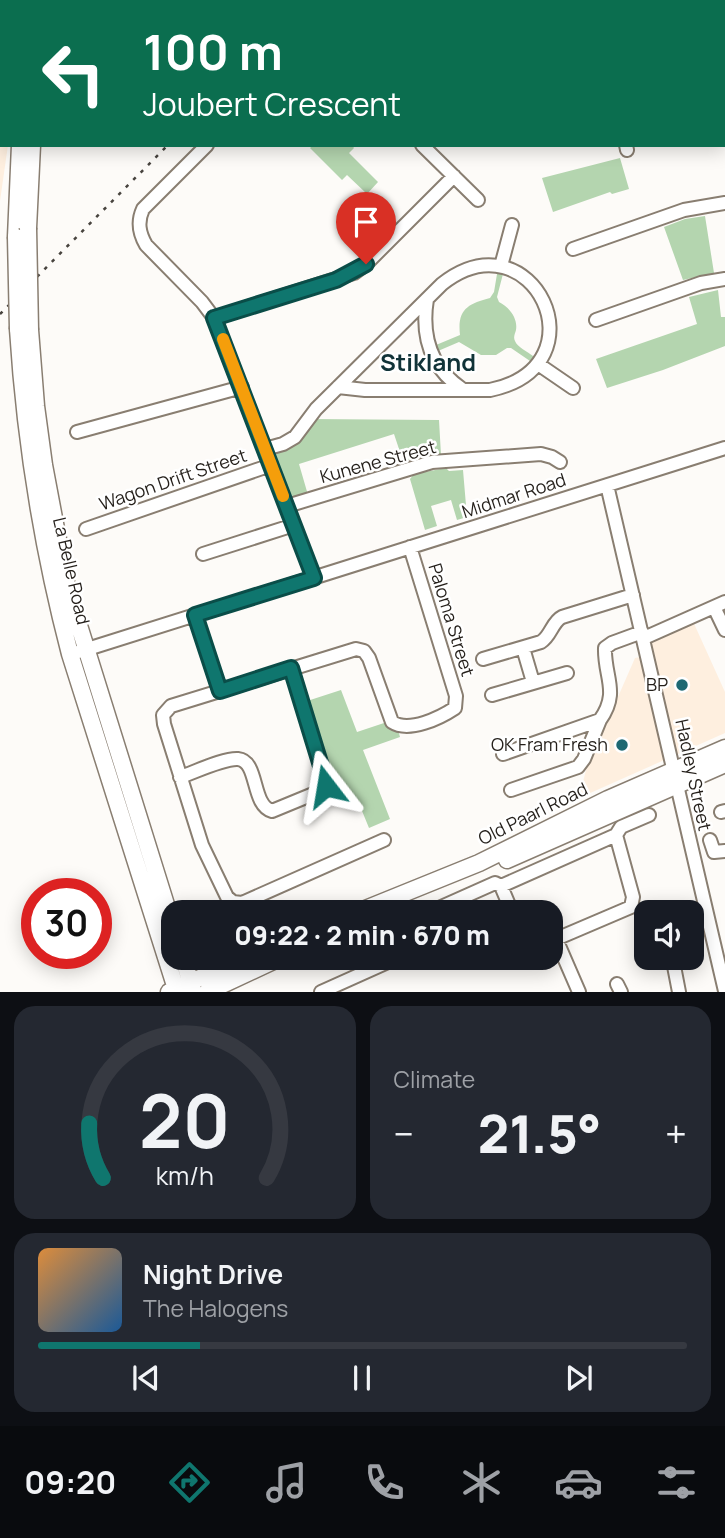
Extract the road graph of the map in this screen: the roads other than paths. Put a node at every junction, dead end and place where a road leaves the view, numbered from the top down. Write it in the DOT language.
graph roads {
  1 [pos="20,147"];
  2 [pos="32,147"];
  3 [pos="205,147"];
  4 [pos="424,147"];
  5 [pos="454,176"];
  6 [pos="478,200"];
  7 [pos="725,203"];
  8 [pos="512,225"];
  9 [pos="22,232"];
  10 [pos="573,249"];
  11 [pos="501,266"];
  12 [pos="725,279"];
  13 [pos="428,298"];
  14 [pos="214,318"];
  15 [pos="596,320"];
  16 [pos="24,329"];
  17 [pos="538,364"];
  18 [pos="242,387"];
  19 [pos="338,387"];
  20 [pos="573,388"];
  21 [pos="462,389"];
  22 [pos="77,432"];
  23 [pos="725,448"];
  24 [pos="265,449"];
  25 [pos="560,462"];
  26 [pos="271,465"];
  27 [pos="607,485"];
  28 [pos="287,506"];
  29 [pos="294,525"];
  30 [pos="86,529"];
  31 [pos="410,548"];
  32 [pos="203,554"];
  33 [pos="314,578"];
  34 [pos="634,594"];
  35 [pos="720,605"];
  36 [pos="195,615"];
  37 [pos="725,630"];
  38 [pos="643,635"];
  39 [pos="523,648"];
  40 [pos="78,652"];
  41 [pos="483,659"];
  42 [pos="291,668"];
  43 [pos="567,673"];
  44 [pos="533,682"];
  45 [pos="220,691"];
  46 [pos="492,695"];
  47 [pos="600,720"];
  48 [pos="725,748"];
  49 [pos="503,754"];
  50 [pos="725,764"];
  51 [pos="180,777"];
  52 [pos="676,777"];
  53 [pos="511,790"];
  54 [pos="649,815"];
  55 [pos="616,835"];
  56 [pos="384,840"];
  57 [pos="710,840"];
  58 [pos="725,851"];
  59 [pos="501,886"];
  60 [pos="164,900"];
  61 [pos="388,900"];
  62 [pos="415,900"];
  63 [pos="457,900"];
  64 [pos="507,900"];
  65 [pos="718,932"];
  66 [pos="563,935"];
  67 [pos="563,958"];
  68 [pos="182,970"];
  69 [pos="220,970"];
  70 [pos="255,970"];
  71 [pos="370,970"];
  72 [pos="675,970"];
  73 [pos="181,989"];
  74 [pos="208,992"];
  75 [pos="321,992"];
  76 [pos="579,992"];
  77 [pos="679,992"];
  78 [pos="725,992"];
  1 -- 9 [label="main road, La Belle Road"];
  2 -- 9 [label="main road, La Belle Road"];
  3 -- 14 [label="street"];
  4 -- 5 [label="street"];
  5 -- 6 [label="street"];
  5 -- 14 [label="street"];
  7 -- 10 [label="street"];
  8 -- 11 [label="street"];
  9 -- 16 [label="main road, La Belle Road, bridge"];
  11 -- 13 [label="street"];
  11 -- 17 [label="street"];
  12 -- 15 [label="street"];
  13 -- 19 [label="street"];
  13 -- 21 [label="street"];
  14 -- 18 [label="street"];
  16 -- 40 [label="main road, La Belle Road"];
  16 -- 40 [label="main road, La Belle Road"];
  17 -- 20 [label="street"];
  17 -- 21 [label="street"];
  18 -- 22 [label="street"];
  18 -- 24 [label="street"];
  19 -- 21 [label="street"];
  19 -- 24 [label="street"];
  23 -- 27 [label="street, Midmar Road"];
  24 -- 26 [label="street"];
  25 -- 28 [label="street, Kunene Street"];
  26 -- 28 [label="street"];
  26 -- 30 [label="street, Wagon Drift Street"];
  27 -- 31 [label="street, Midmar Road"];
  27 -- 34 [label="street, Hadley Street"];
  28 -- 29 [label="street"];
  29 -- 32 [label="street"];
  29 -- 33 [label="street"];
  31 -- 33 [label="street, Midmar Road"];
  31 -- 42 [label="street, Paloma Street"];
  33 -- 36 [label="street, Midmar Road"];
  34 -- 38 [label="street, Hadley Street"];
  34 -- 39 [label="street"];
  35 -- 37 [label="street"];
  35 -- 38 [label="street"];
  36 -- 40 [label="street, Midmar Road"];
  36 -- 45 [label="street"];
  38 -- 47 [label="street"];
  38 -- 52 [label="street, Hadley Street"];
  39 -- 41 [label="street"];
  39 -- 44 [label="street"];
  40 -- 60 [label="main road, La Belle Road"];
  40 -- 73 [label="main road, La Belle Road"];
  42 -- 45 [label="street"];
  42 -- 51 [label="street"];
  43 -- 44 [label="street"];
  44 -- 46 [label="street"];
  45 -- 51 [label="street"];
  47 -- 49 [label="street"];
  47 -- 53 [label="street"];
  48 -- 52 [label="main road, Old Paarl Road"];
  50 -- 52 [label="main road, Old Paarl Road"];
  51 -- 56 [label="street"];
  52 -- 61 [label="main road, Old Paarl Road"];
  52 -- 62 [label="main road, Old Paarl Road"];
  52 -- 65 [label="street, Hadley Street"];
  54 -- 55 [label="street"];
  55 -- 59 [label="street"];
  55 -- 66 [label="street"];
  57 -- 58 [label="street"];
  59 -- 63 [label="street"];
  59 -- 64 [label="street"];
  65 -- 78 [label="street, Hadley Street"];
  67 -- 76 [label="street"];
  68 -- 73 [label="main road"];
  69 -- 73 [label="main road"];
  70 -- 74 [label="main road"];
  71 -- 75 [label="street"];
  72 -- 77 [label="street"];
}
